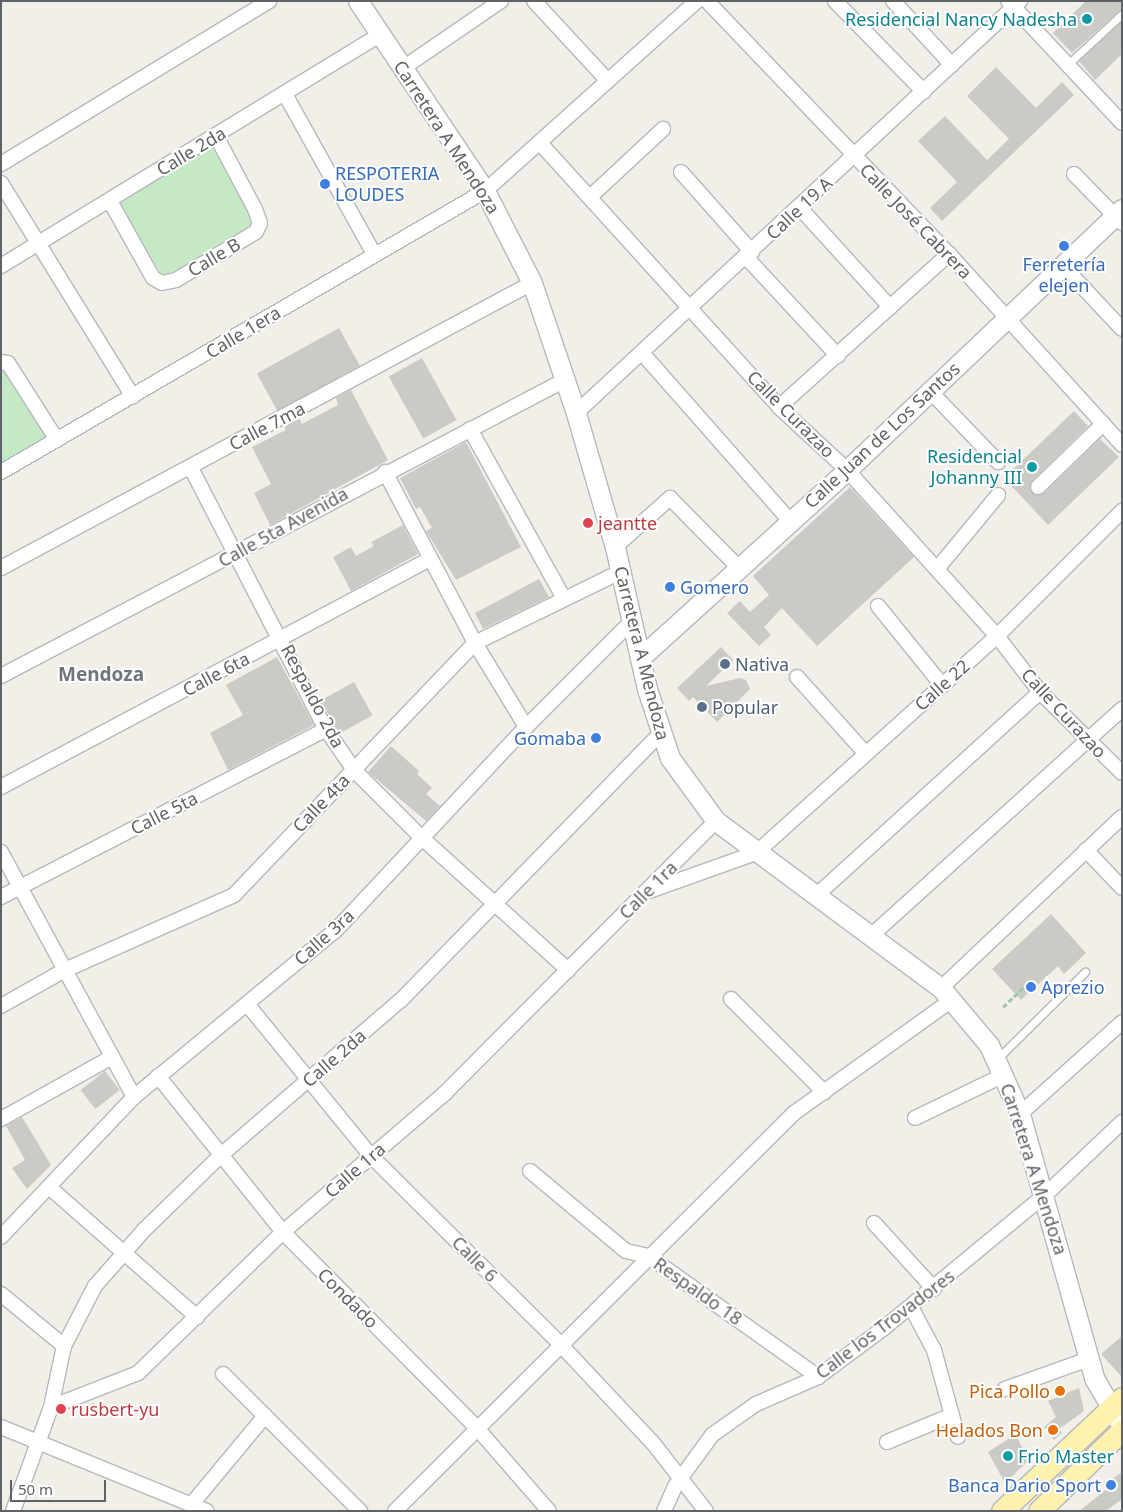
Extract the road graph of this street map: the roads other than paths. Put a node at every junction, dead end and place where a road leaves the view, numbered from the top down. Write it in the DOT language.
graph roads {
  1 [pos="269,1"];
  2 [pos="358,1"];
  3 [pos="501,1"];
  4 [pos="534,1"];
  5 [pos="697,1"];
  6 [pos="707,1"];
  7 [pos="835,1"];
  8 [pos="892,1"];
  9 [pos="1014,3"];
  10 [pos="1122,14"];
  11 [pos="380,34"];
  12 [pos="952,65"];
  13 [pos="1067,65"];
  14 [pos="403,68"];
  15 [pos="608,81"];
  16 [pos="924,92"];
  17 [pos="285,94"];
  18 [pos="1122,123"];
  19 [pos="663,128"];
  20 [pos="216,136"];
  21 [pos="540,143"];
  22 [pos="853,156"];
  23 [pos="1,164"];
  24 [pos="681,172"];
  25 [pos="1074,174"];
  26 [pos="1,183"];
  27 [pos="485,191"];
  28 [pos="590,197"];
  29 [pos="110,201"];
  30 [pos="800,208"];
  31 [pos="1119,216"];
  32 [pos="39,244"];
  33 [pos="374,254"];
  34 [pos="949,254"];
  35 [pos="749,255"];
  36 [pos="1,266"];
  37 [pos="1063,266"];
  38 [pos="532,283"];
  39 [pos="690,307"];
  40 [pos="890,307"];
  41 [pos="1008,319"];
  42 [pos="1122,329"];
  43 [pos="643,354"];
  44 [pos="838,356"];
  45 [pos="1,362"];
  46 [pos="564,380"];
  47 [pos="929,390"];
  48 [pos="133,397"];
  49 [pos="779,407"];
  50 [pos="576,413"];
  51 [pos="1103,424"];
  52 [pos="470,429"];
  53 [pos="57,440"];
  54 [pos="1122,445"];
  55 [pos="998,462"];
  56 [pos="191,468"];
  57 [pos="847,470"];
  58 [pos="1,472"];
  59 [pos="385,472"];
  60 [pos="1038,487"];
  61 [pos="998,495"];
  62 [pos="1119,520"];
  63 [pos="790,521"];
  64 [pos="615,547"];
  65 [pos="237,553"];
  66 [pos="430,559"];
  67 [pos="1,568"];
  68 [pos="740,568"];
  69 [pos="936,569"];
  70 [pos="620,572"];
  71 [pos="563,597"];
  72 [pos="878,606"];
  73 [pos="632,621"];
  74 [pos="997,636"];
  75 [pos="283,639"];
  76 [pos="475,643"];
  77 [pos="640,658"];
  78 [pos="1,676"];
  79 [pos="797,677"];
  80 [pos="942,685"];
  81 [pos="1040,692"];
  82 [pos="1122,709"];
  83 [pos="526,727"];
  84 [pos="326,728"];
  85 [pos="660,734"];
  86 [pos="1086,740"];
  87 [pos="866,754"];
  88 [pos="354,770"];
  89 [pos="1122,773"];
  90 [pos="1,787"];
  91 [pos="1122,817"];
  92 [pos="716,821"];
  93 [pos="422,838"];
  94 [pos="1086,850"];
  95 [pos="1,852"];
  96 [pos="756,853"];
  97 [pos="19,887"];
  98 [pos="1122,888"];
  99 [pos="646,892"];
  100 [pos="818,894"];
  101 [pos="1,897"];
  102 [pos="495,902"];
  103 [pos="873,934"];
  104 [pos="65,970"];
  105 [pos="568,970"];
  106 [pos="1085,972"];
  107 [pos="946,994"];
  108 [pos="731,999"];
  109 [pos="247,1004"];
  110 [pos="1,1006"];
  111 [pos="1122,1022"];
  112 [pos="112,1057"];
  113 [pos="1001,1067"];
  114 [pos="158,1076"];
  115 [pos="310,1079"];
  116 [pos="824,1092"];
  117 [pos="134,1097"];
  118 [pos="1020,1114"];
  119 [pos="915,1118"];
  120 [pos="1,1119"];
  121 [pos="1122,1122"];
  122 [pos="220,1156"];
  123 [pos="371,1156"];
  124 [pos="530,1171"];
  125 [pos="49,1187"];
  126 [pos="1046,1195"];
  127 [pos="874,1223"];
  128 [pos="283,1232"];
  129 [pos="1,1237"];
  130 [pos="124,1254"];
  131 [pos="648,1256"];
  132 [pos="934,1289"];
  133 [pos="1,1294"];
  134 [pos="911,1307"];
  135 [pos="197,1317"];
  136 [pos="559,1343"];
  137 [pos="64,1346"];
  138 [pos="1089,1359"];
  139 [pos="223,1374"];
  140 [pos="818,1377"];
  141 [pos="1006,1389"];
  142 [pos="51,1407"];
  143 [pos="1118,1411"];
  144 [pos="952,1415"];
  145 [pos="265,1416"];
  146 [pos="1,1427"];
  147 [pos="476,1427"];
  148 [pos="1122,1430"];
  149 [pos="958,1437"];
  150 [pos="38,1442"];
  151 [pos="887,1442"];
  152 [pos="680,1479"];
  153 [pos="192,1505"];
  154 [pos="13,1511"];
  155 [pos="207,1511"];
  156 [pos="360,1511"];
  157 [pos="395,1511"];
  158 [pos="549,1511"];
  159 [pos="664,1511"];
  160 [pos="706,1511"];
  161 [pos="1002,1511"];
  162 [pos="1039,1511"];
  1 -- 23 [label="street"];
  2 -- 11 [label="street, Carretera A Mendoza"];
  3 -- 14 [label="street"];
  4 -- 15 [label="street"];
  5 -- 15 [label="street, Calle 1era"];
  6 -- 22 [label="street, Calle José Cabrera"];
  7 -- 16 [label="street"];
  8 -- 12 [label="street"];
  9 -- 12 [label="street, Calle 19 A"];
  9 -- 13 [label="street"];
  10 -- 13 [label="lane"];
  11 -- 14 [label="street, Carretera A Mendoza"];
  11 -- 17 [label="street, Calle 2da"];
  12 -- 16 [label="street, Calle 19 A"];
  13 -- 18 [label="street"];
  14 -- 27 [label="street, Carretera A Mendoza"];
  15 -- 21 [label="street, Calle 1era"];
  16 -- 22 [label="street, Calle 19 A"];
  17 -- 20 [label="street, Calle 2da"];
  17 -- 33 [label="street"];
  19 -- 28 [label="street"];
  20 -- 29 [label="street, Calle 2da"];
  20 -- 29 [label="street, Calle B"];
  21 -- 27 [label="street, Calle 1era"];
  21 -- 28 [label="street, Calle Curazao"];
  22 -- 30 [label="street, Calle 19 A"];
  22 -- 34 [label="street, Calle José Cabrera"];
  24 -- 35 [label="street"];
  25 -- 31 [label="street"];
  26 -- 32 [label="street"];
  27 -- 33 [label="street, Calle 1era"];
  27 -- 38 [label="street, Carretera A Mendoza"];
  28 -- 39 [label="street, Calle Curazao"];
  29 -- 32 [label="street, Calle 2da"];
  30 -- 35 [label="street, Calle 19 A"];
  30 -- 40 [label="street"];
  31 -- 37 [label="street, Calle Juan de Los Santos"];
  32 -- 36 [label="street, Calle 2da"];
  32 -- 48 [label="street"];
  33 -- 48 [label="street, Calle 1era"];
  34 -- 40 [label="street"];
  34 -- 41 [label="street, Calle José Cabrera"];
  35 -- 39 [label="street, Calle 19 A"];
  35 -- 44 [label="street"];
  37 -- 41 [label="street, Calle Juan de Los Santos"];
  37 -- 42 [label="street"];
  38 -- 46 [label="street, Carretera A Mendoza"];
  38 -- 56 [label="street, Calle 7ma"];
  39 -- 43 [label="street, Calle 19 A"];
  39 -- 49 [label="street, Calle Curazao"];
  40 -- 44 [label="street"];
  41 -- 47 [label="street, Calle Juan de Los Santos"];
  41 -- 51 [label="street, Calle José Cabrera"];
  43 -- 50 [label="street, Calle 19 A"];
  43 -- 63 [label="street"];
  44 -- 49 [label="street"];
  45 -- 53 [label="street"];
  46 -- 50 [label="street, Carretera A Mendoza"];
  46 -- 52 [label="street, Calle 5ta Avenida"];
  47 -- 55 [label="street"];
  47 -- 57 [label="street, Calle Juan de Los Santos"];
  48 -- 53 [label="street, Calle 1era"];
  49 -- 57 [label="street, Calle Curazao"];
  50 -- 64 [label="street, Carretera A Mendoza"];
  51 -- 54 [label="street, Calle José Cabrera"];
  51 -- 60 [label="street"];
  52 -- 59 [label="street, Calle 5ta Avenida"];
  52 -- 71 [label="street"];
  53 -- 58 [label="street, Calle 1era"];
  56 -- 65 [label="street, Respaldo 2da"];
  56 -- 67 [label="street, Calle 7ma"];
  57 -- 63 [label="street, Calle Juan de Los Santos"];
  57 -- 69 [label="street, Calle Curazao"];
  59 -- 65 [label="street, Calle 5ta Avenida"];
  59 -- 66 [label="street"];
  61 -- 69 [label="street"];
  62 -- 74 [label="street, Calle 22"];
  63 -- 68 [label="street, Calle Juan de Los Santos"];
  64 -- 68 [label="street"];
  64 -- 70 [label="street, Carretera A Mendoza"];
  65 -- 75 [label="street, Respaldo 2da"];
  65 -- 78 [label="street, Calle 5ta Avenida"];
  66 -- 75 [label="street, Calle 6ta"];
  66 -- 76 [label="street"];
  68 -- 77 [label="street, Calle Juan de Los Santos"];
  69 -- 74 [label="street, Calle Curazao"];
  70 -- 71 [label="street, Calle 4ta"];
  70 -- 73 [label="street, Carretera A Mendoza"];
  71 -- 76 [label="street, Calle 4ta"];
  72 -- 80 [label="street"];
  73 -- 77 [label="street, Carretera A Mendoza"];
  73 -- 83 [label="street, Calle 3ra"];
  74 -- 80 [label="street, Calle 22"];
  74 -- 81 [label="street, Calle Curazao"];
  75 -- 84 [label="street, Respaldo 2da"];
  75 -- 90 [label="street, Calle 6ta"];
  76 -- 83 [label="street"];
  76 -- 88 [label="street, Calle 4ta"];
  77 -- 85 [label="street, Carretera A Mendoza"];
  79 -- 87 [label="street"];
  80 -- 87 [label="street, Calle 22"];
  81 -- 86 [label="street, Calle Curazao"];
  81 -- 100 [label="street"];
  82 -- 86 [label="street"];
  83 -- 93 [label="street, Calle 3ra"];
  84 -- 88 [label="street, Respaldo 2da"];
  84 -- 97 [label="street, Calle 5ta"];
  85 -- 92 [label="street, Carretera A Mendoza"];
  85 -- 102 [label="street, Calle 2da"];
  86 -- 89 [label="street, Calle Curazao"];
  86 -- 103 [label="street"];
  87 -- 96 [label="street, Calle 22"];
  88 -- 93 [label="street, Respaldo 2da"];
  88 -- 104 [label="street, Calle 4ta"];
  91 -- 94 [label="street"];
  92 -- 96 [label="street, Carretera A Mendoza"];
  92 -- 99 [label="street, Calle 1ra"];
  93 -- 102 [label="street, Respaldo 2da"];
  93 -- 109 [label="street, Calle 3ra"];
  94 -- 98 [label="street"];
  94 -- 107 [label="street"];
  95 -- 97 [label="street"];
  96 -- 99 [label="street"];
  96 -- 100 [label="street, Carretera A Mendoza"];
  97 -- 101 [label="street, Calle 5ta"];
  97 -- 104 [label="street"];
  99 -- 105 [label="street, Calle 1ra"];
  100 -- 103 [label="street, Carretera A Mendoza"];
  102 -- 105 [label="street, Respaldo 2da"];
  102 -- 115 [label="street, Calle 2da"];
  103 -- 107 [label="street, Carretera A Mendoza"];
  104 -- 110 [label="street, Calle 4ta"];
  104 -- 112 [label="street"];
  105 -- 123 [label="street, Calle 1ra"];
  106 -- 113 [label="lane"];
  107 -- 113 [label="street, Carretera A Mendoza"];
  107 -- 116 [label="street"];
  108 -- 116 [label="street"];
  109 -- 114 [label="street, Calle 3ra"];
  109 -- 115 [label="street, Calle 6"];
  111 -- 118 [label="street"];
  112 -- 117 [label="street"];
  112 -- 120 [label="street"];
  113 -- 118 [label="street, Carretera A Mendoza"];
  113 -- 119 [label="street"];
  114 -- 117 [label="street, Calle 3ra"];
  114 -- 122 [label="street, Condado"];
  115 -- 122 [label="street, Calle 2da"];
  115 -- 123 [label="street, Calle 6"];
  116 -- 131 [label="street"];
  117 -- 125 [label="street, Calle 3ra"];
  118 -- 126 [label="street, Carretera A Mendoza"];
  121 -- 126 [label="street, Calle los Trovadores"];
  122 -- 128 [label="street, Condado"];
  122 -- 130 [label="street, Calle 2da"];
  123 -- 128 [label="street, Calle 1ra"];
  123 -- 136 [label="street, Calle 6"];
  124 -- 131 [label="street, Respaldo 18"];
  125 -- 129 [label="street, Calle 3ra"];
  125 -- 130 [label="street"];
  126 -- 132 [label="street, Calle los Trovadores"];
  126 -- 138 [label="street, Carretera A Mendoza"];
  127 -- 132 [label="street"];
  128 -- 135 [label="street, Calle 1ra"];
  128 -- 147 [label="street, Condado"];
  130 -- 135 [label="street"];
  130 -- 137 [label="street, Calle 2da"];
  131 -- 136 [label="street"];
  131 -- 140 [label="street, Respaldo 18"];
  132 -- 134 [label="street, Calle los Trovadores"];
  133 -- 137 [label="street"];
  134 -- 140 [label="street, Calle los Trovadores"];
  134 -- 144 [label="street"];
  135 -- 142 [label="street, Calle 1ra"];
  136 -- 147 [label="street"];
  136 -- 152 [label="street, Calle 6"];
  137 -- 142 [label="street, Calle 2da"];
  138 -- 141 [label="street"];
  138 -- 143 [label="street, Carretera A Mendoza"];
  139 -- 145 [label="street"];
  140 -- 152 [label="street, Calle los Trovadores"];
  142 -- 150 [label="street"];
  143 -- 161 [label="main road"];
  144 -- 149 [label="street"];
  144 -- 151 [label="street"];
  145 -- 153 [label="street"];
  145 -- 156 [label="street"];
  146 -- 150 [label="street"];
  147 -- 157 [label="street"];
  147 -- 158 [label="street, Condado"];
  148 -- 162 [label="main road"];
  150 -- 153 [label="street"];
  150 -- 154 [label="street"];
  152 -- 159 [label="street, Calle los Trovadores"];
  152 -- 160 [label="street, Calle 6"];
  153 -- 155 [label="street"];
}
